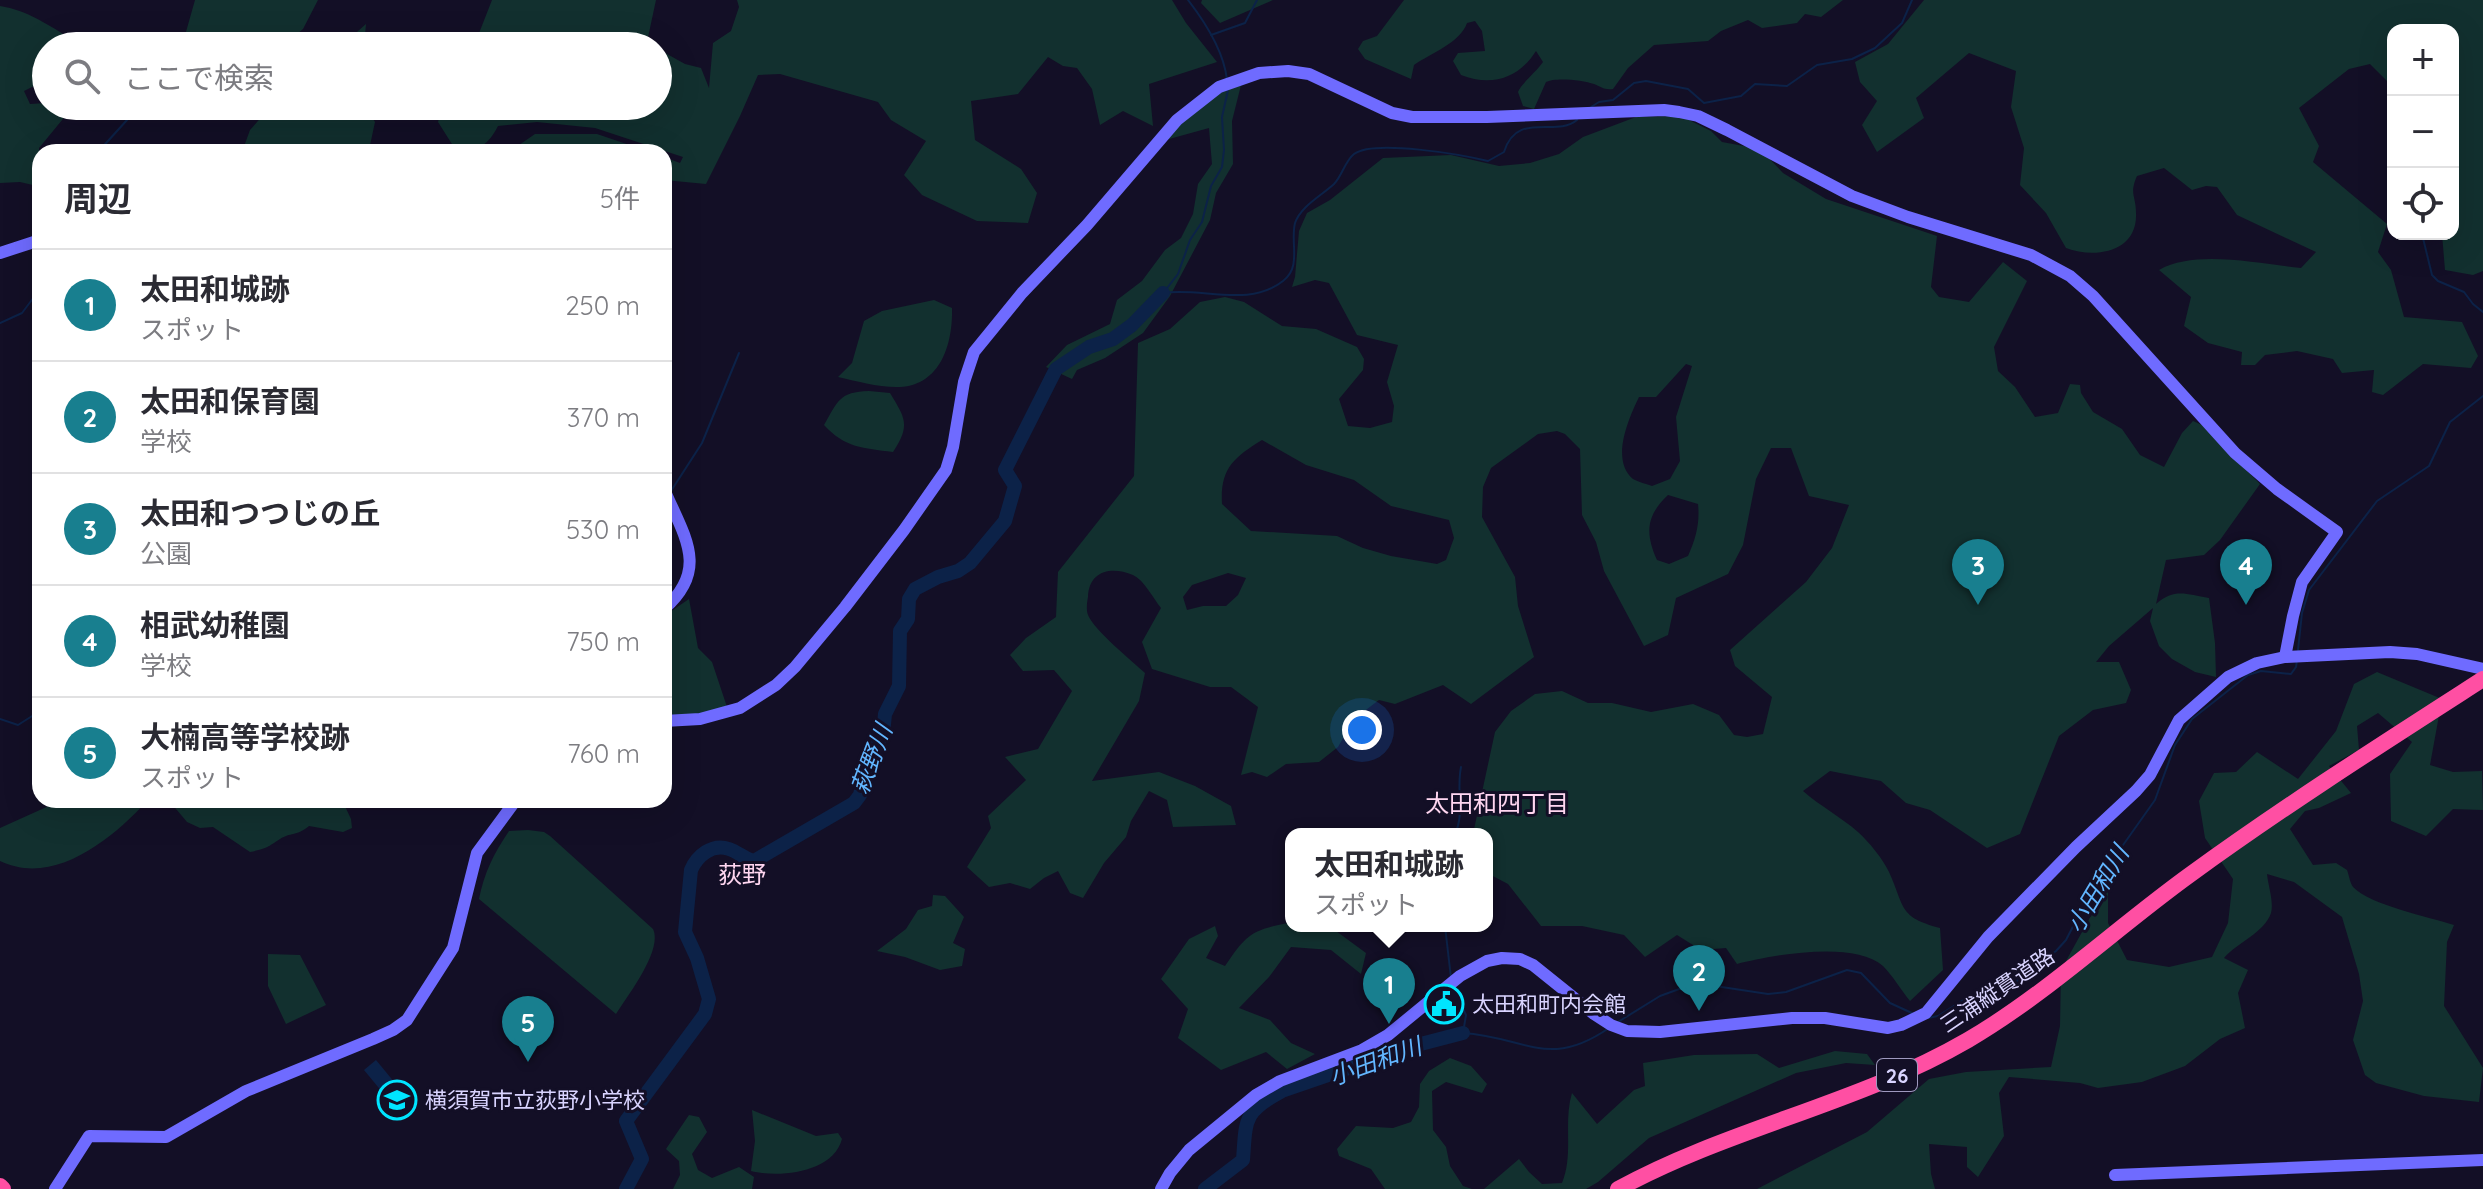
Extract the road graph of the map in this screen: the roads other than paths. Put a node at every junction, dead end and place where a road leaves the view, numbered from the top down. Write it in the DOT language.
graph roads {
  1 [pos="32,243"];
  2 [pos="0,253"];
  3 [pos="672,509"];
  4 [pos="672,601"];
  5 [pos="2285,657"];
  6 [pos="2483,669"];
  7 [pos="2483,682"];
  8 [pos="672,721"];
  9 [pos="510,808"];
  10 [pos="2148,909"];
  11 [pos="2483,1160"];
  12 [pos="2115,1175"];
  13 [pos="55,1189"];
  14 [pos="1161,1189"];
  15 [pos="1618,1189"];
  16 [pos="1627,1189"];
  1 -- 2 [label="street"];
  3 -- 4 [label="street"];
  5 -- 6 [label="street"];
  5 -- 8 [label="street"];
  5 -- 14 [label="street"];
  7 -- 10 [label="highway, 三浦縦貫道路 / 26"];
  9 -- 13 [label="street"];
  10 -- 15 [label="highway, 三浦縦貫道路 / 26"];
  10 -- 16 [label="highway, 三浦縦貫道路 / 26"];
  11 -- 12 [label="street"];
}
